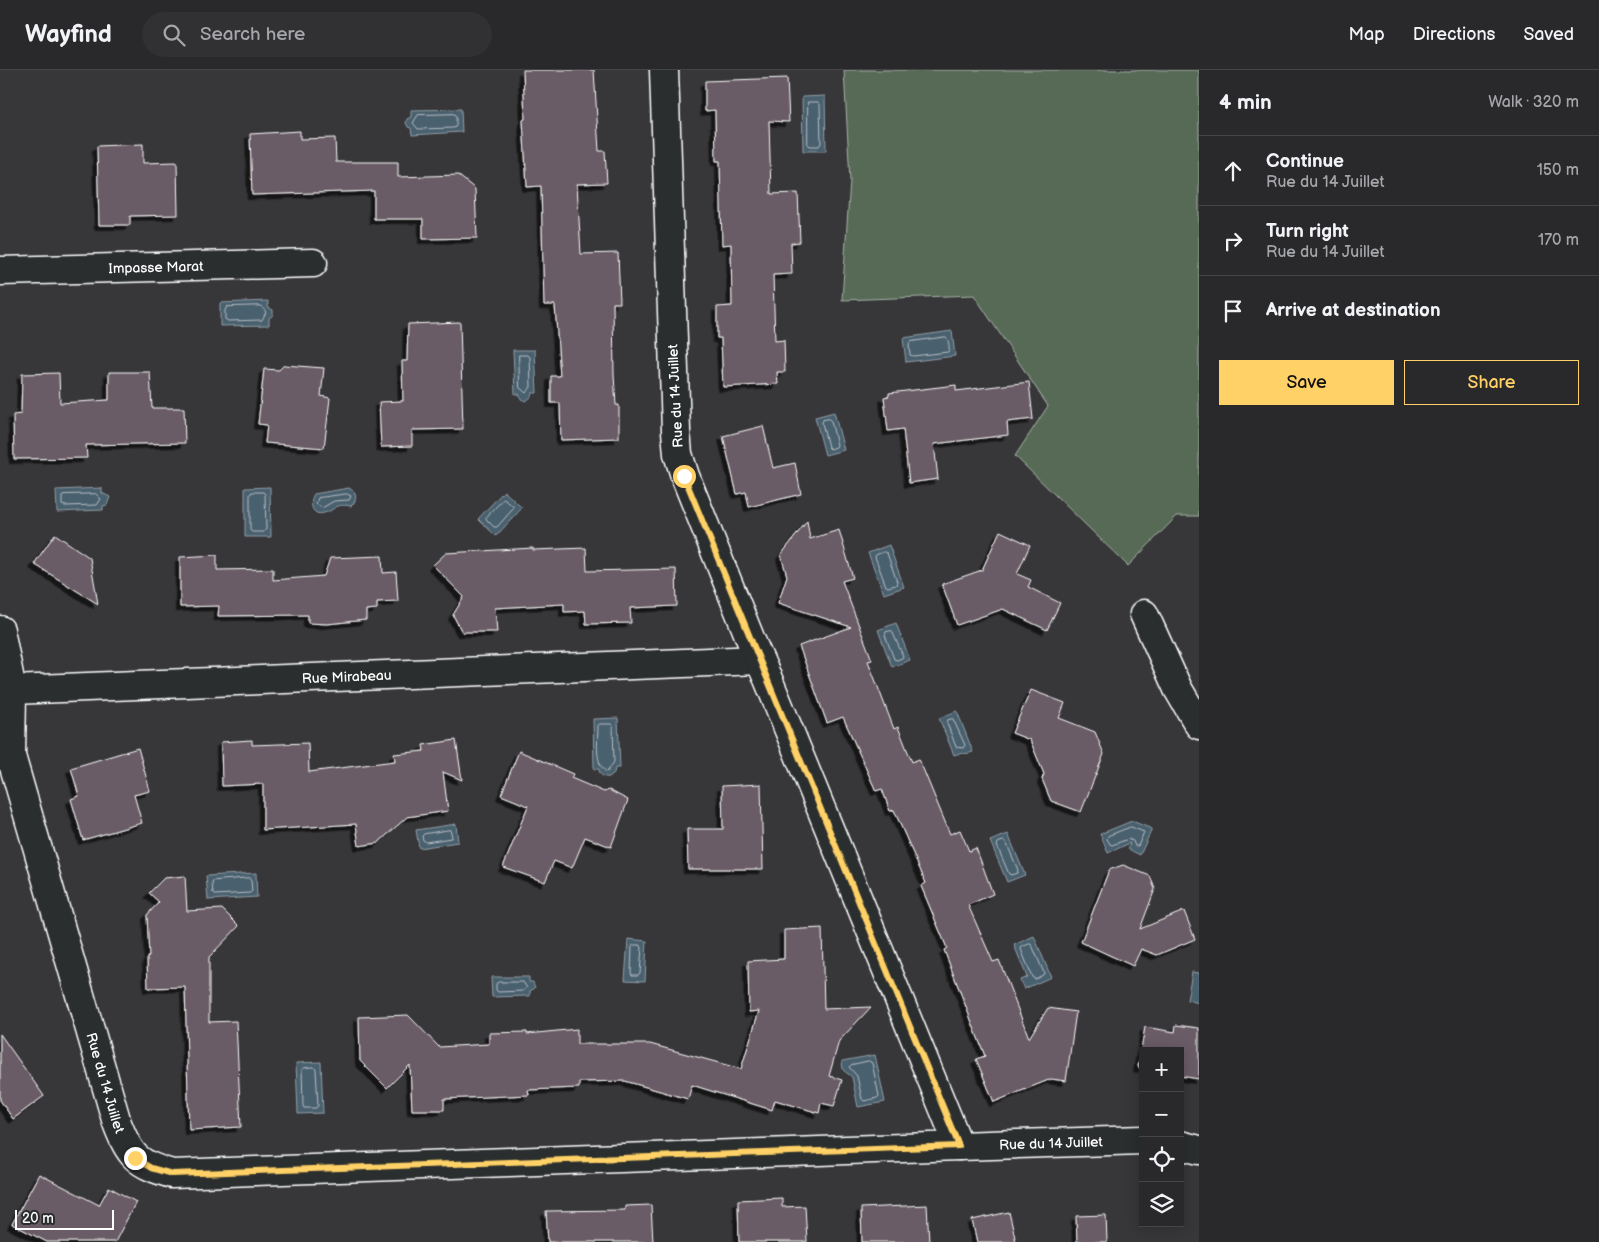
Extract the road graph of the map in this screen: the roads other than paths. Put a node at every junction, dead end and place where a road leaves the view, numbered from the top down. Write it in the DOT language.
graph roads {
  1 [pos="664,70"];
  2 [pos="313,263"];
  3 [pos="0,271"];
  4 [pos="1144,614"];
  5 [pos="0,630"];
  6 [pos="759,660"];
  7 [pos="12,690"];
  8 [pos="1199,725"];
  9 [pos="6,756"];
  10 [pos="1139,1140"];
  11 [pos="959,1146"];
  12 [pos="1184,1147"];
  13 [pos="1199,1150"];
  1 -- 6 [label="street, Rue du 14 Juillet"];
  2 -- 3 [label="street, Impasse Marat"];
  4 -- 8 [label="street"];
  5 -- 7 [label="street"];
  6 -- 7 [label="street, Rue Mirabeau"];
  6 -- 11 [label="street, Rue du 14 Juillet"];
  7 -- 9 [label="street"];
  9 -- 11 [label="street, Rue du 14 Juillet"];
  10 -- 11 [label="street, Rue du 14 Juillet"];
  12 -- 13 [label="street"];
}
